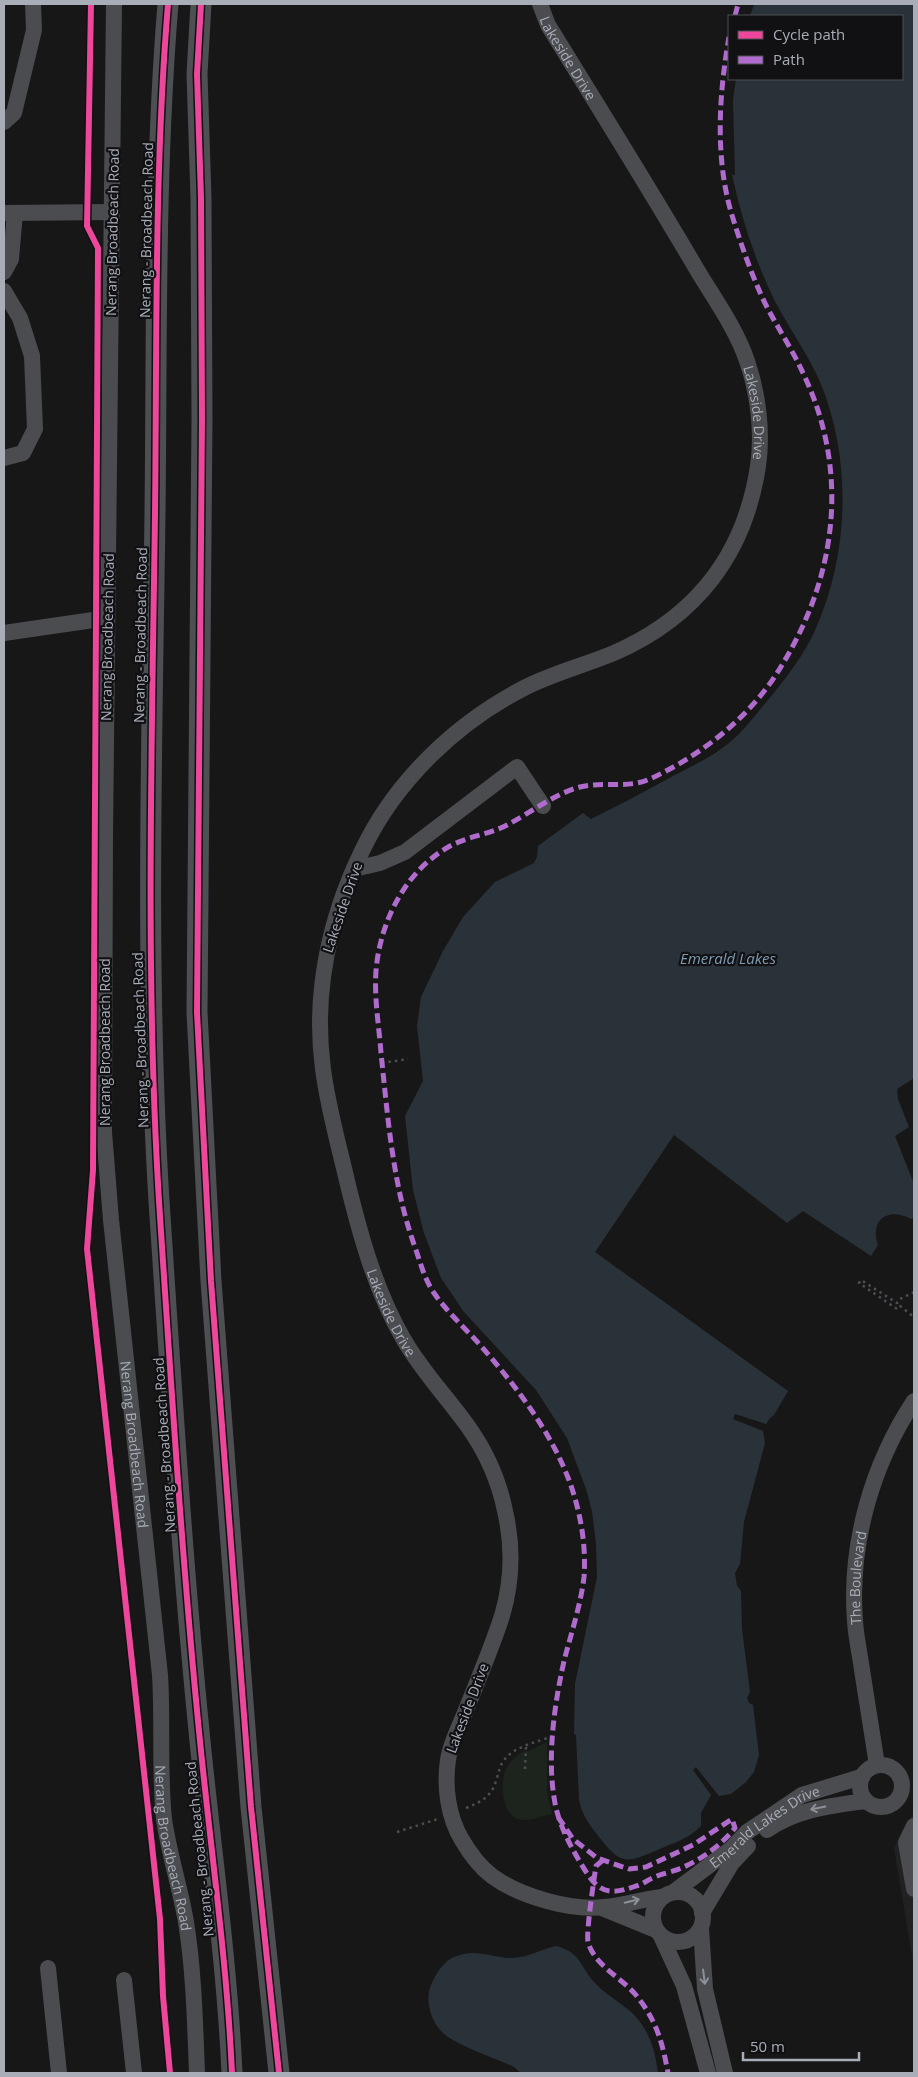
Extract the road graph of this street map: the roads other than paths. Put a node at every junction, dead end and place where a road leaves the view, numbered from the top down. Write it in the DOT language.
graph roads {
  1 [pos="33,4"];
  2 [pos="114,4"];
  3 [pos="168,4"];
  4 [pos="201,4"];
  5 [pos="540,4"];
  6 [pos="4,122"];
  7 [pos="112,212"];
  8 [pos="9,213"];
  9 [pos="4,272"];
  10 [pos="5,299"];
  11 [pos="4,458"];
  12 [pos="107,618"];
  13 [pos="4,633"];
  14 [pos="543,806"];
  15 [pos="354,869"];
  16 [pos="914,1401"];
  17 [pos="877,1765"];
  18 [pos="862,1777"];
  19 [pos="908,1779"];
  20 [pos="866,1801"];
  21 [pos="914,1826"];
  22 [pos="914,1889"];
  23 [pos="668,1894"];
  24 [pos="602,1908"];
  25 [pos="701,1921"];
  26 [pos="658,1933"];
  27 [pos="48,1968"];
  28 [pos="124,1980"];
  29 [pos="59,2073"];
  30 [pos="134,2073"];
  31 [pos="196,2073"];
  32 [pos="232,2073"];
  33 [pos="279,2073"];
  34 [pos="708,2073"];
  35 [pos="725,2073"];
  1 -- 6 [label="street"];
  2 -- 7 [label="street, Nerang Broadbeach Road"];
  3 -- 32 [label="main road, Nerang - Broadbeach Road"];
  4 -- 33 [label="main road"];
  5 -- 15 [label="street, Lakeside Drive"];
  7 -- 8 [label="street"];
  7 -- 12 [label="street, Nerang Broadbeach Road"];
  8 -- 9 [label="street"];
  10 -- 11 [label="street"];
  12 -- 13 [label="street"];
  12 -- 31 [label="street, Nerang Broadbeach Road"];
  14 -- 15 [label="street"];
  15 -- 24 [label="street, Lakeside Drive"];
  16 -- 17 [label="street, The Boulevard"];
  17 -- 18 [label="street"];
  17 -- 19 [label="street"];
  18 -- 20 [label="street"];
  18 -- 23 [label="street, Emerald Lakes Drive"];
  19 -- 20 [label="street"];
  20 -- 25 [label="street, Emerald Lakes Drive, one-way"];
  21 -- 22 [label="street"];
  24 -- 23 [label="street, Lakeside Drive, one-way"];
  23 -- 25 [label="street"];
  23 -- 26 [label="street"];
  24 -- 26 [label="street, Lakeside Drive"];
  25 -- 26 [label="street"];
  25 -- 35 [label="street, one-way"];
  26 -- 34 [label="street"];
  27 -- 29 [label="street"];
  28 -- 30 [label="street"];
}
